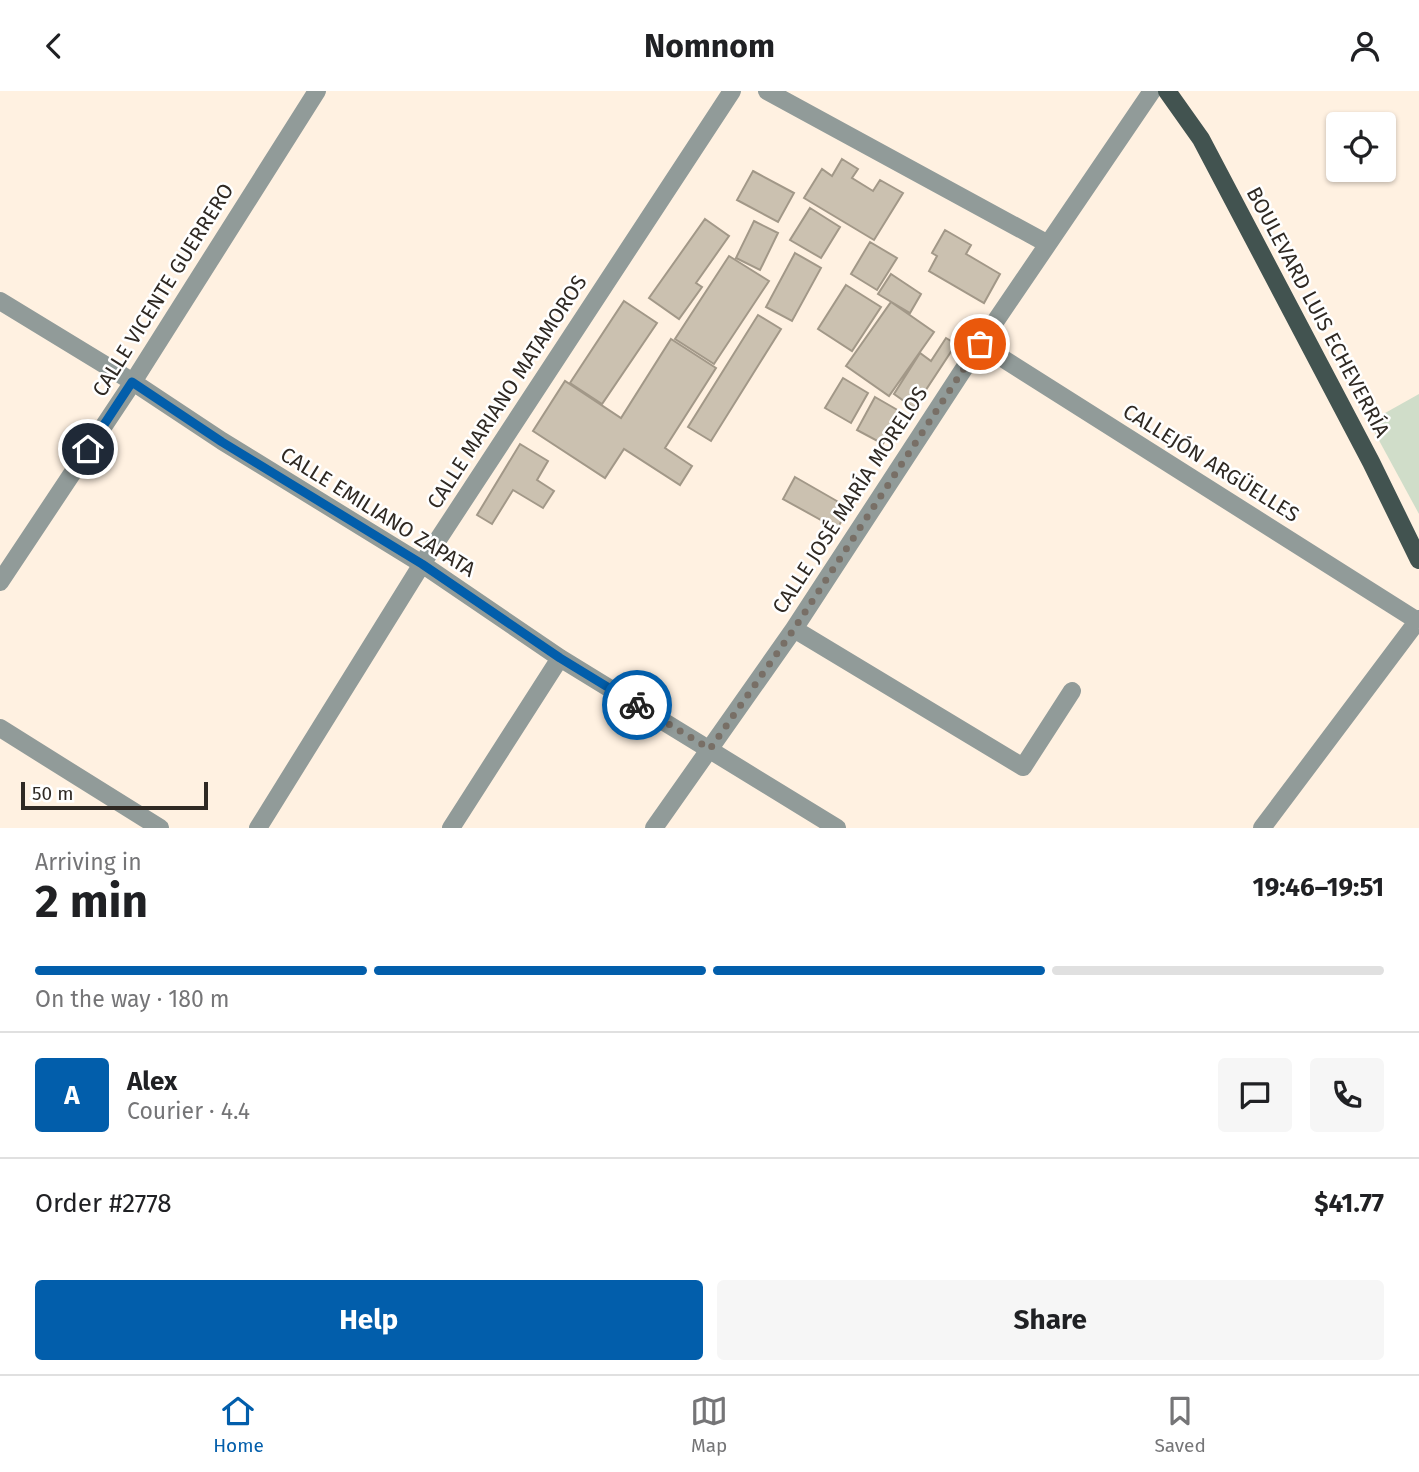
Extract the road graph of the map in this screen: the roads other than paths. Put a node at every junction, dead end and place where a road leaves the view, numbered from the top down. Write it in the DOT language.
graph roads {
  1 [pos="317,91"];
  2 [pos="732,91"];
  3 [pos="767,91"];
  4 [pos="1152,91"];
  5 [pos="1167,91"];
  6 [pos="1048,244"];
  7 [pos="0,301"];
  8 [pos="980,344"];
  9 [pos="132,382"];
  10 [pos="1419,560"];
  11 [pos="422,564"];
  12 [pos="0,582"];
  13 [pos="1418,619"];
  14 [pos="794,629"];
  15 [pos="560,658"];
  16 [pos="1072,691"];
  17 [pos="0,728"];
  18 [pos="710,749"];
  19 [pos="160,828"];
  20 [pos="258,828"];
  21 [pos="451,828"];
  22 [pos="654,828"];
  23 [pos="837,828"];
  24 [pos="1262,828"];
  1 -- 9 [label="street, CALLE VICENTE GUERRERO"];
  2 -- 11 [label="street, CALLE MARIANO MATAMOROS"];
  3 -- 6 [label="street"];
  4 -- 6 [label="street, CALLE JOSÉ MARÍA MORELOS"];
  5 -- 10 [label="main road, BOULEVARD LUIS ECHEVERRÍA"];
  6 -- 8 [label="street, CALLE JOSÉ MARÍA MORELOS"];
  7 -- 9 [label="street, CALLE EMILIANO ZAPATA"];
  8 -- 13 [label="street, CALLEJÓN ARGÜELLES"];
  8 -- 14 [label="street, CALLE JOSÉ MARÍA MORELOS"];
  9 -- 11 [label="street, CALLE EMILIANO ZAPATA"];
  9 -- 12 [label="street, CALLE VICENTE GUERRERO"];
  11 -- 15 [label="street, CALLE EMILIANO ZAPATA"];
  11 -- 20 [label="street, CALLE MARIANO MATAMOROS"];
  13 -- 24 [label="street"];
  14 -- 16 [label="street"];
  14 -- 18 [label="street, CALLE JOSÉ MARÍA MORELOS"];
  15 -- 18 [label="street, CALLE EMILIANO ZAPATA"];
  15 -- 21 [label="street"];
  17 -- 19 [label="street"];
  18 -- 22 [label="street, CALLE JOSÉ MARÍA MORELOS"];
  18 -- 23 [label="street, CALLE EMILIANO ZAPATA"];
}
